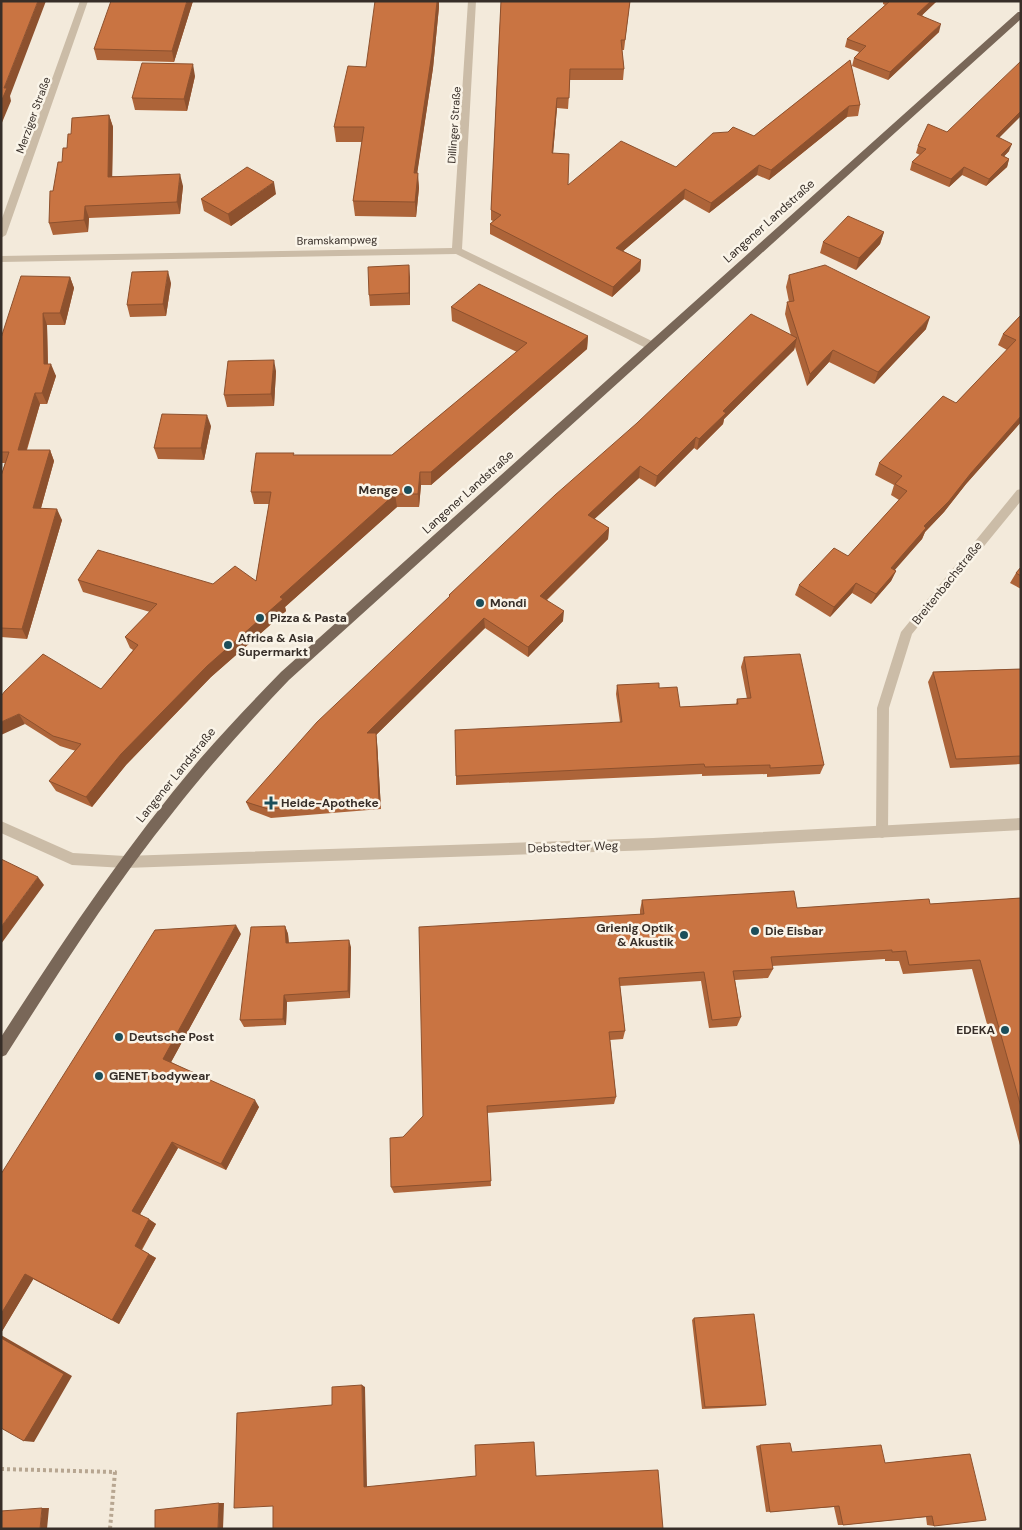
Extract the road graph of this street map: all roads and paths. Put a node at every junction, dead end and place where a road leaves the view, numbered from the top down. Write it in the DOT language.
graph roads {
  1 [pos="84,1"];
  2 [pos="472,1"];
  3 [pos="1021,14"];
  4 [pos="1,235"];
  5 [pos="457,251"];
  6 [pos="1,259"];
  7 [pos="652,346"];
  8 [pos="1021,493"];
  9 [pos="1021,824"];
  10 [pos="1,827"];
  11 [pos="882,832"];
  12 [pos="125,862"];
  13 [pos="1,1050"];
  14 [pos="1,1469"];
  15 [pos="110,1529"];
  1 -- 4 [label="street, Merziger Straße"];
  2 -- 5 [label="street, Dillinger Straße"];
  3 -- 7 [label="main road, Langener Landstraße"];
  5 -- 6 [label="street, Bramskampweg"];
  5 -- 7 [label="street, Bramskampweg"];
  7 -- 12 [label="main road, Langener Landstraße"];
  8 -- 11 [label="street, Breitenbachstraße"];
  9 -- 11 [label="street, Debstedter Weg"];
  10 -- 12 [label="street, Debstedter Weg"];
  11 -- 12 [label="street, Debstedter Weg"];
  12 -- 13 [label="main road, Langener Landstraße"];
  14 -- 15 [label="path"];
}
